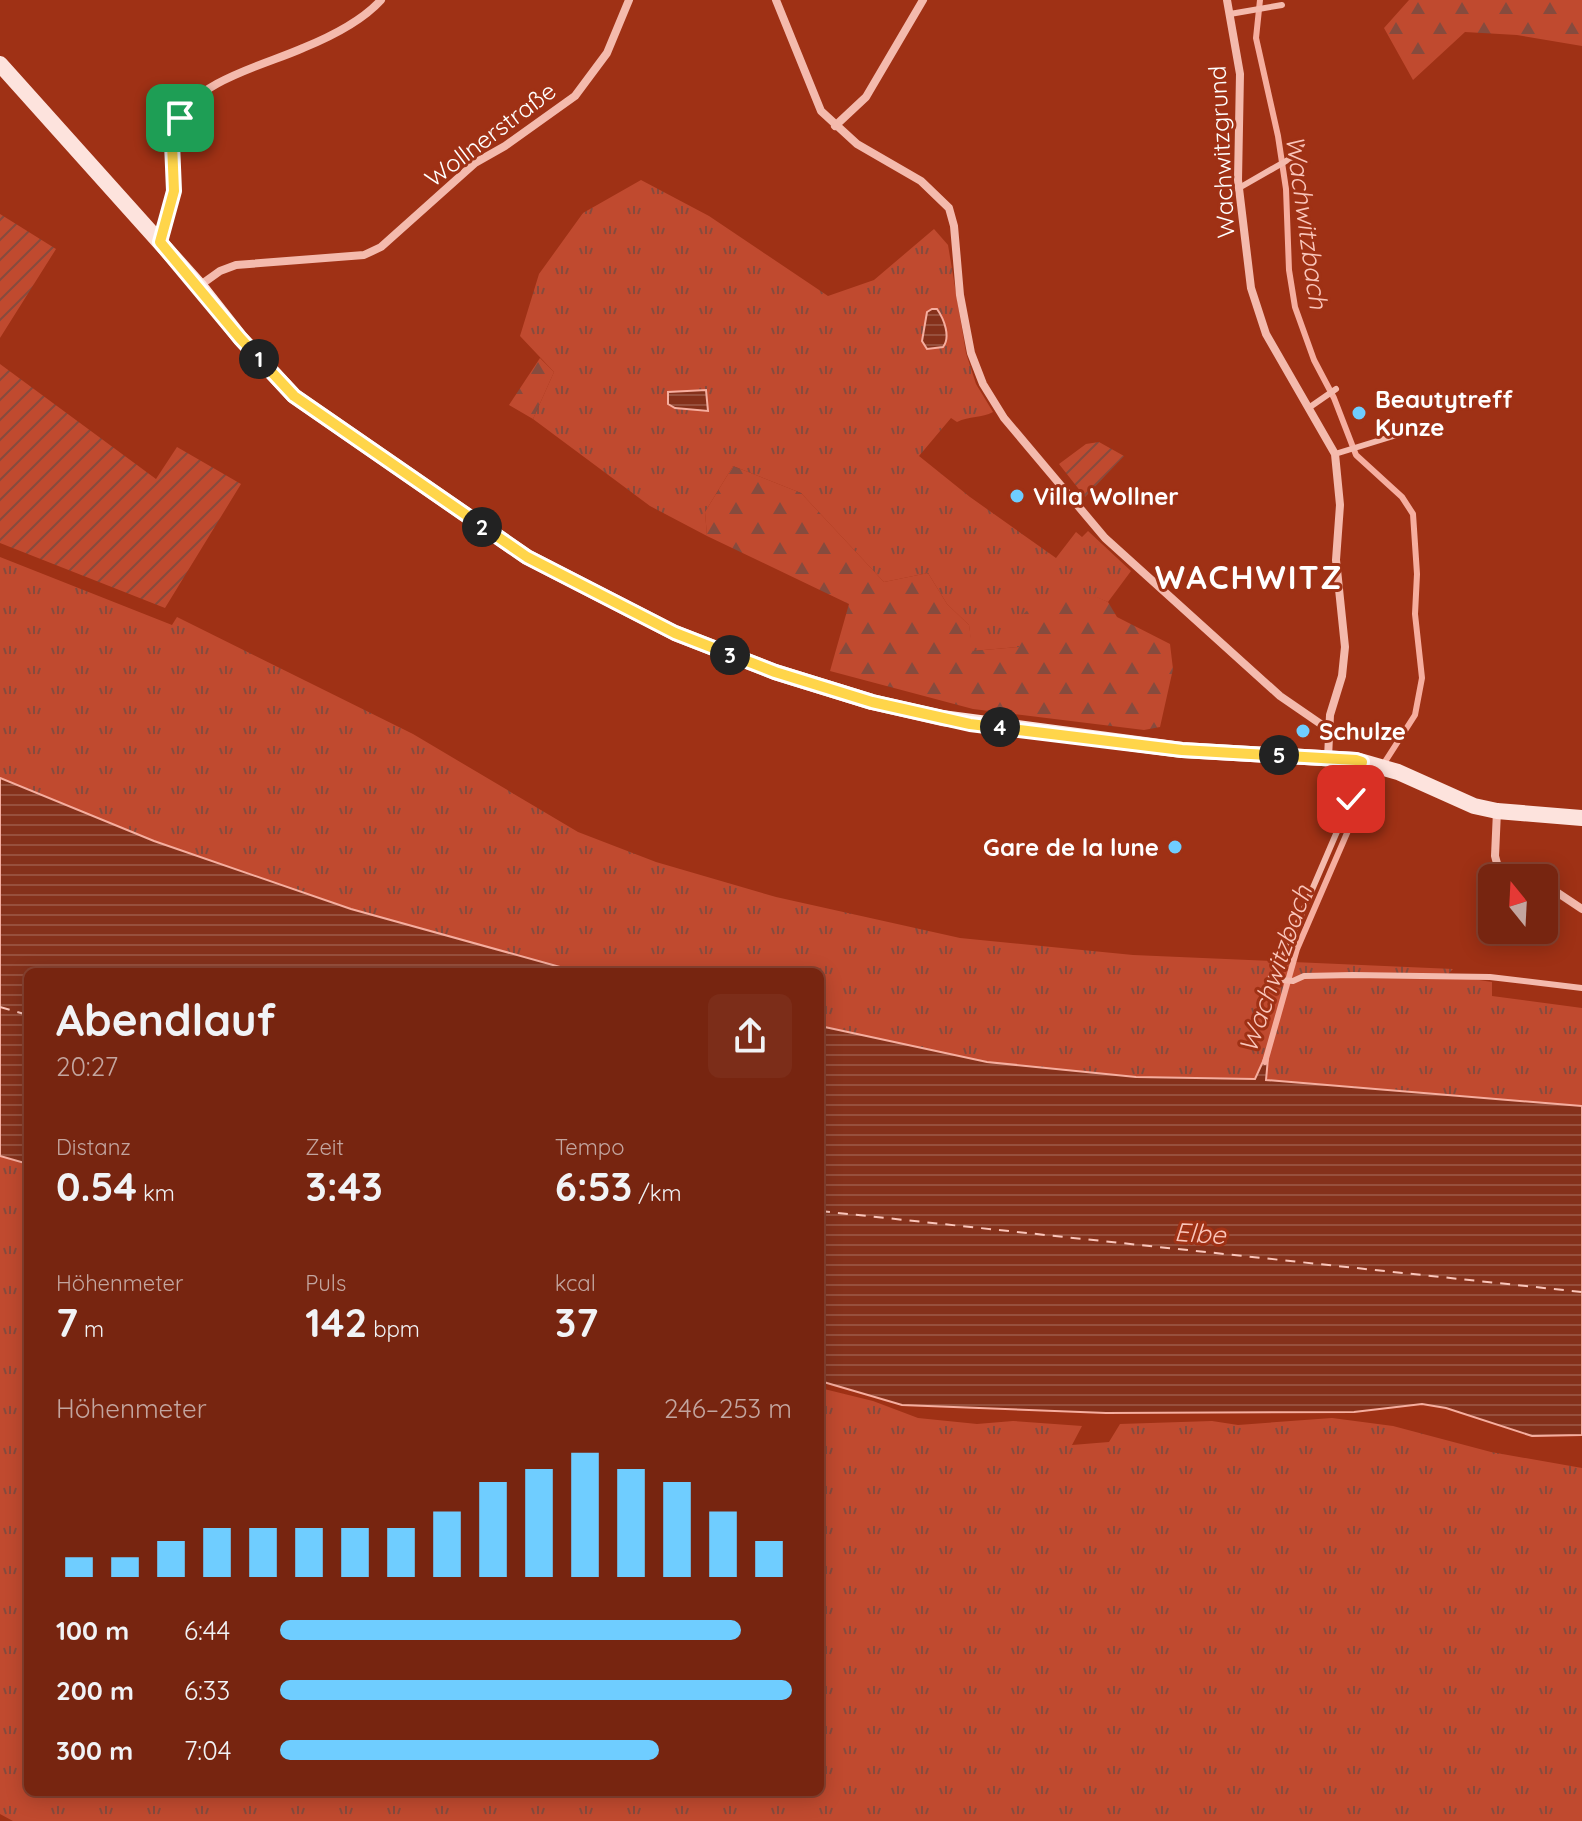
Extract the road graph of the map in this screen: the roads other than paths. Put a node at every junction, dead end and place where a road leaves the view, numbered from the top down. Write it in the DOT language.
graph roads {
  1 [pos="381,0"];
  2 [pos="629,0"];
  3 [pos="776,0"];
  4 [pos="923,0"];
  5 [pos="1227,0"];
  6 [pos="1282,5"];
  7 [pos="1230,14"];
  8 [pos="0,64"];
  9 [pos="835,126"];
  10 [pos="1302,144"];
  11 [pos="1239,188"];
  12 [pos="160,242"];
  13 [pos="199,286"];
  14 [pos="1336,389"];
  15 [pos="1310,407"];
  16 [pos="1400,434"];
  17 [pos="1335,454"];
  18 [pos="1328,729"];
  19 [pos="1328,758"];
  20 [pos="1366,763"];
  21 [pos="1497,811"];
  22 [pos="1582,818"];
  23 [pos="1497,864"];
  24 [pos="1558,893"];
  25 [pos="1582,909"];
  26 [pos="1582,988"];
  1 -- 12 [label="street"];
  2 -- 13 [label="street, Wollnerstraße"];
  3 -- 9 [label="street"];
  4 -- 9 [label="street"];
  5 -- 7 [label="street, Wachwitzgrund"];
  6 -- 7 [label="lane"];
  7 -- 11 [label="street, Wachwitzgrund"];
  8 -- 12 [label="main road"];
  9 -- 18 [label="street"];
  10 -- 11 [label="lane"];
  11 -- 15 [label="street, Wachwitzgrund"];
  12 -- 13 [label="main road"];
  13 -- 19 [label="main road"];
  14 -- 15 [label="lane"];
  15 -- 17 [label="street, Wachwitzgrund"];
  16 -- 17 [label="lane"];
  17 -- 18 [label="street, Wachwitzgrund"];
  18 -- 19 [label="street, Wachwitzgrund"];
  19 -- 20 [label="main road"];
  20 -- 21 [label="main road"];
  20 -- 26 [label="lane"];
  21 -- 22 [label="main road"];
  21 -- 23 [label="street"];
  24 -- 25 [label="street"];
}
